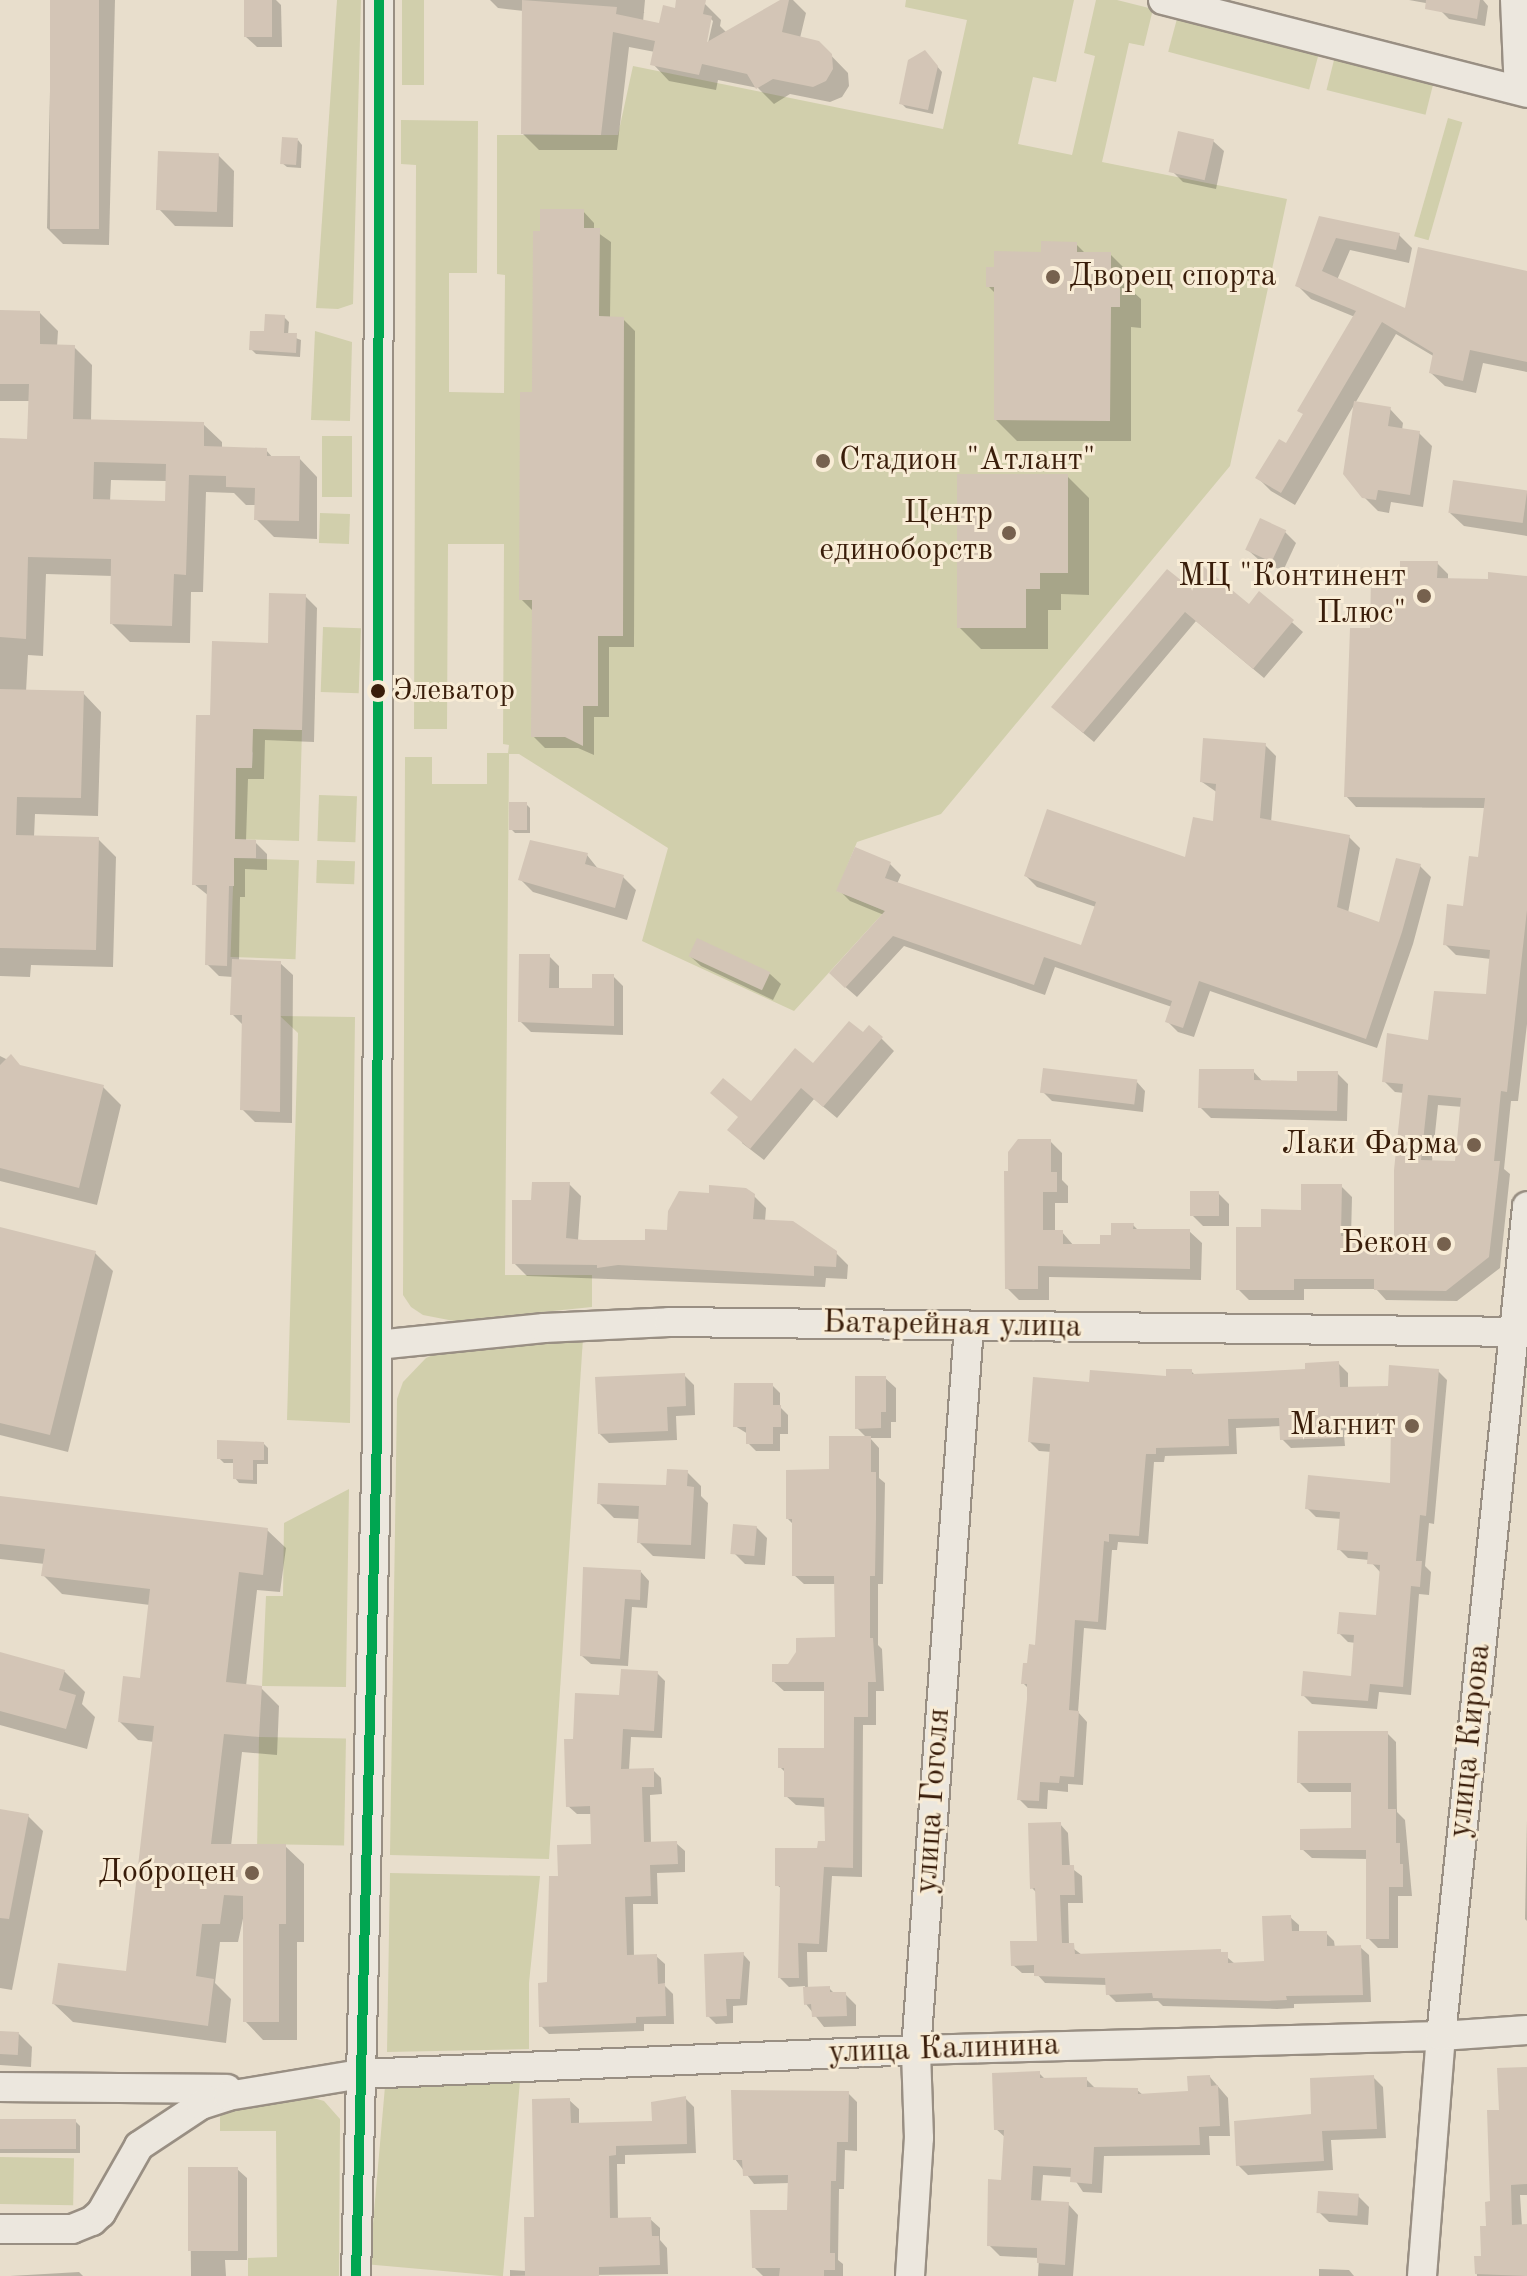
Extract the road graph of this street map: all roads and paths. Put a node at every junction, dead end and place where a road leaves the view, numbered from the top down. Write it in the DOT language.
graph roads {
  1 [pos="379,0"];
  2 [pos="1163,0"];
  3 [pos="1515,0"];
  4 [pos="1523,92"];
  5 [pos="1527,1206"];
  6 [pos="969,1326"];
  7 [pos="1519,1332"];
  8 [pos="377,1345"];
  9 [pos="1527,2030"];
  10 [pos="1441,2036"];
  11 [pos="916,2050"];
  12 [pos="361,2074"];
  13 [pos="0,2087"];
  14 [pos="272,2089"];
  15 [pos="0,2229"];
  16 [pos="356,2276"];
  17 [pos="910,2276"];
  18 [pos="1422,2276"];
  1 -- 8 [label="street"];
  2 -- 4 [label="street"];
  3 -- 4 [label="street"];
  5 -- 7 [label="street, улица Кирова"];
  6 -- 7 [label="street, Батарейная улица"];
  6 -- 8 [label="street, Батарейная улица"];
  6 -- 11 [label="street, улица Гоголя"];
  7 -- 10 [label="street, улица Кирова"];
  8 -- 12 [label="street"];
  9 -- 10 [label="street, улица Калинина"];
  10 -- 11 [label="street, улица Калинина"];
  10 -- 18 [label="street, улица Кирова"];
  11 -- 12 [label="street, улица Калинина"];
  11 -- 17 [label="street, улица Гоголя"];
  12 -- 14 [label="street, улица Калинина"];
  12 -- 16 [label="street"];
  13 -- 14 [label="street"];
  14 -- 15 [label="street"];
}
